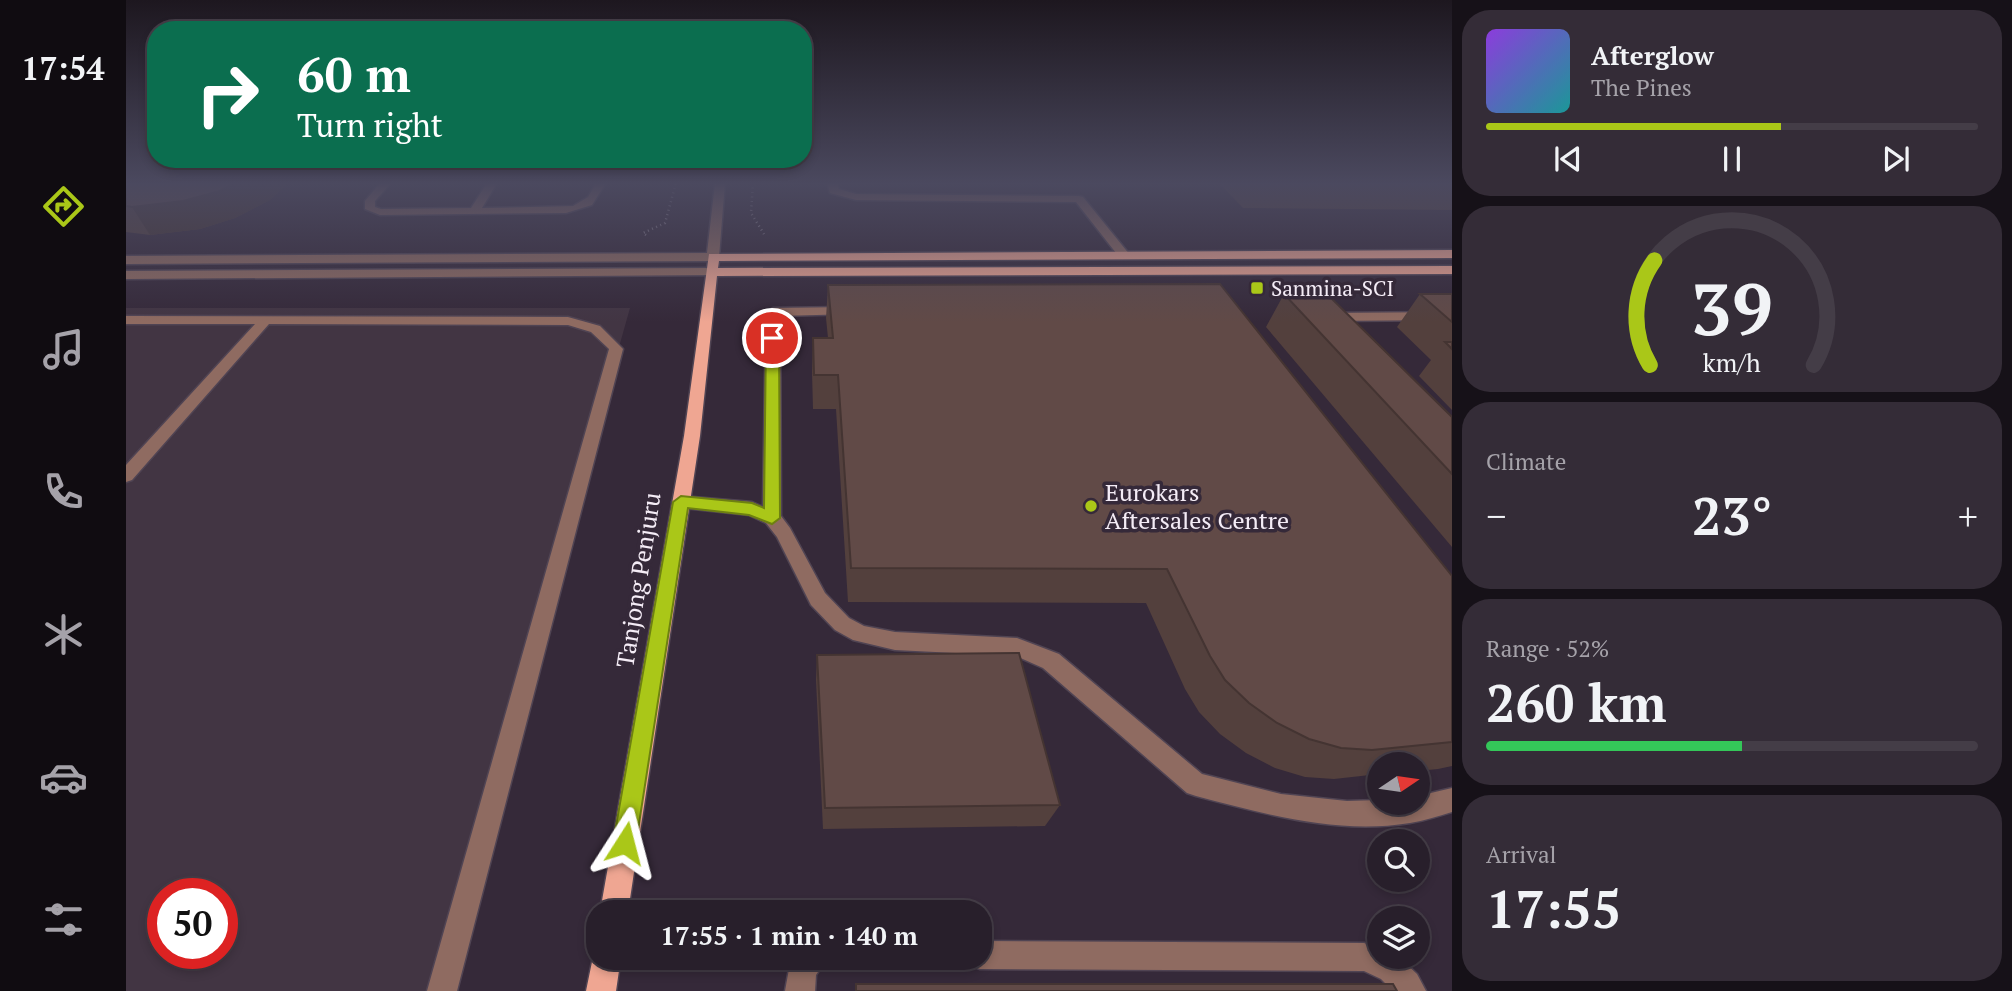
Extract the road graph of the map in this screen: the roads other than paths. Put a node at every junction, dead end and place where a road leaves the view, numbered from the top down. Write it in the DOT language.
graph roads {
  1 [pos="716,229"];
  2 [pos="1103,229"];
  3 [pos="1452,254"];
  4 [pos="1124,255"];
  5 [pos="126,260"];
  6 [pos="713,265"];
  7 [pos="1452,271"];
  8 [pos="126,275"];
  9 [pos="869,311"];
  10 [pos="1452,316"];
  11 [pos="126,320"];
  12 [pos="266,320"];
  13 [pos="1341,336"];
  14 [pos="126,476"];
  15 [pos="681,502"];
  16 [pos="772,518"];
  17 [pos="1452,800"];
  18 [pos="616,900"];
  19 [pos="992,955"];
  20 [pos="605,970"];
  21 [pos="803,970"];
  22 [pos="442,991"];
  23 [pos="601,991"];
  24 [pos="800,991"];
  25 [pos="1411,991"];
  1 -- 6 [label="street"];
  2 -- 4 [label="street"];
  3 -- 4 [label="main road"];
  4 -- 6 [label="main road"];
  5 -- 6 [label="street"];
  6 -- 7 [label="main road"];
  6 -- 8 [label="street"];
  6 -- 15 [label="main road, Tanjong Penjuru"];
  9 -- 16 [label="street"];
  10 -- 13 [label="street"];
  11 -- 12 [label="street"];
  12 -- 14 [label="street"];
  12 -- 22 [label="street"];
  15 -- 16 [label="street"];
  15 -- 18 [label="main road, Tanjong Penjuru"];
  16 -- 17 [label="street"];
  19 -- 25 [label="street"];
  20 -- 23 [label="main road"];
  21 -- 24 [label="street"];
}
